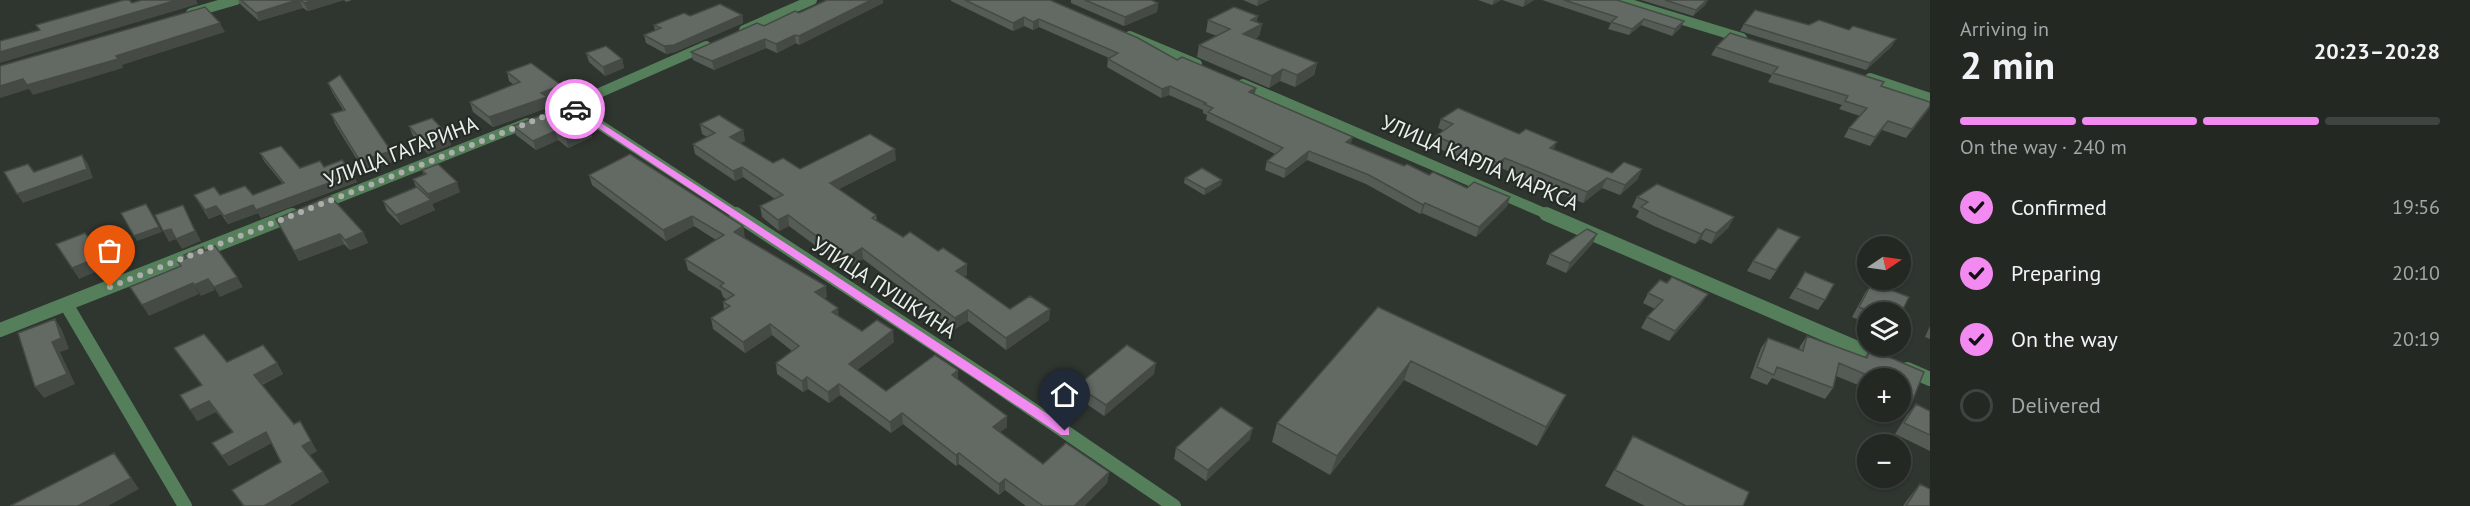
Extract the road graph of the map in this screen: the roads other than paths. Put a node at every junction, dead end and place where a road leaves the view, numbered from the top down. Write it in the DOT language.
graph roads {
  1 [pos="236,0"];
  2 [pos="812,0"];
  3 [pos="1617,0"];
  4 [pos="180,17"];
  5 [pos="1122,33"];
  6 [pos="735,34"];
  7 [pos="1751,41"];
  8 [pos="713,43"];
  9 [pos="1210,70"];
  10 [pos="1863,76"];
  11 [pos="1232,79"];
  12 [pos="1930,98"];
  13 [pos="571,106"];
  14 [pos="66,304"];
  15 [pos="0,330"];
  16 [pos="1930,379"];
  17 [pos="185,506"];
  18 [pos="1173,506"];
  1 -- 4 [label="street"];
  2 -- 6 [label="street"];
  3 -- 7 [label="street"];
  5 -- 9 [label="street"];
  8 -- 13 [label="street, УЛИЦА ГАГАРИНА"];
  10 -- 12 [label="street"];
  11 -- 16 [label="street, УЛИЦА КАРЛА МАРКСА"];
  13 -- 14 [label="street, УЛИЦА ГАГАРИНА"];
  13 -- 18 [label="street, УЛИЦА ПУШКИНА"];
  14 -- 15 [label="street, УЛИЦА ГАГАРИНА"];
  14 -- 17 [label="street"];
}
